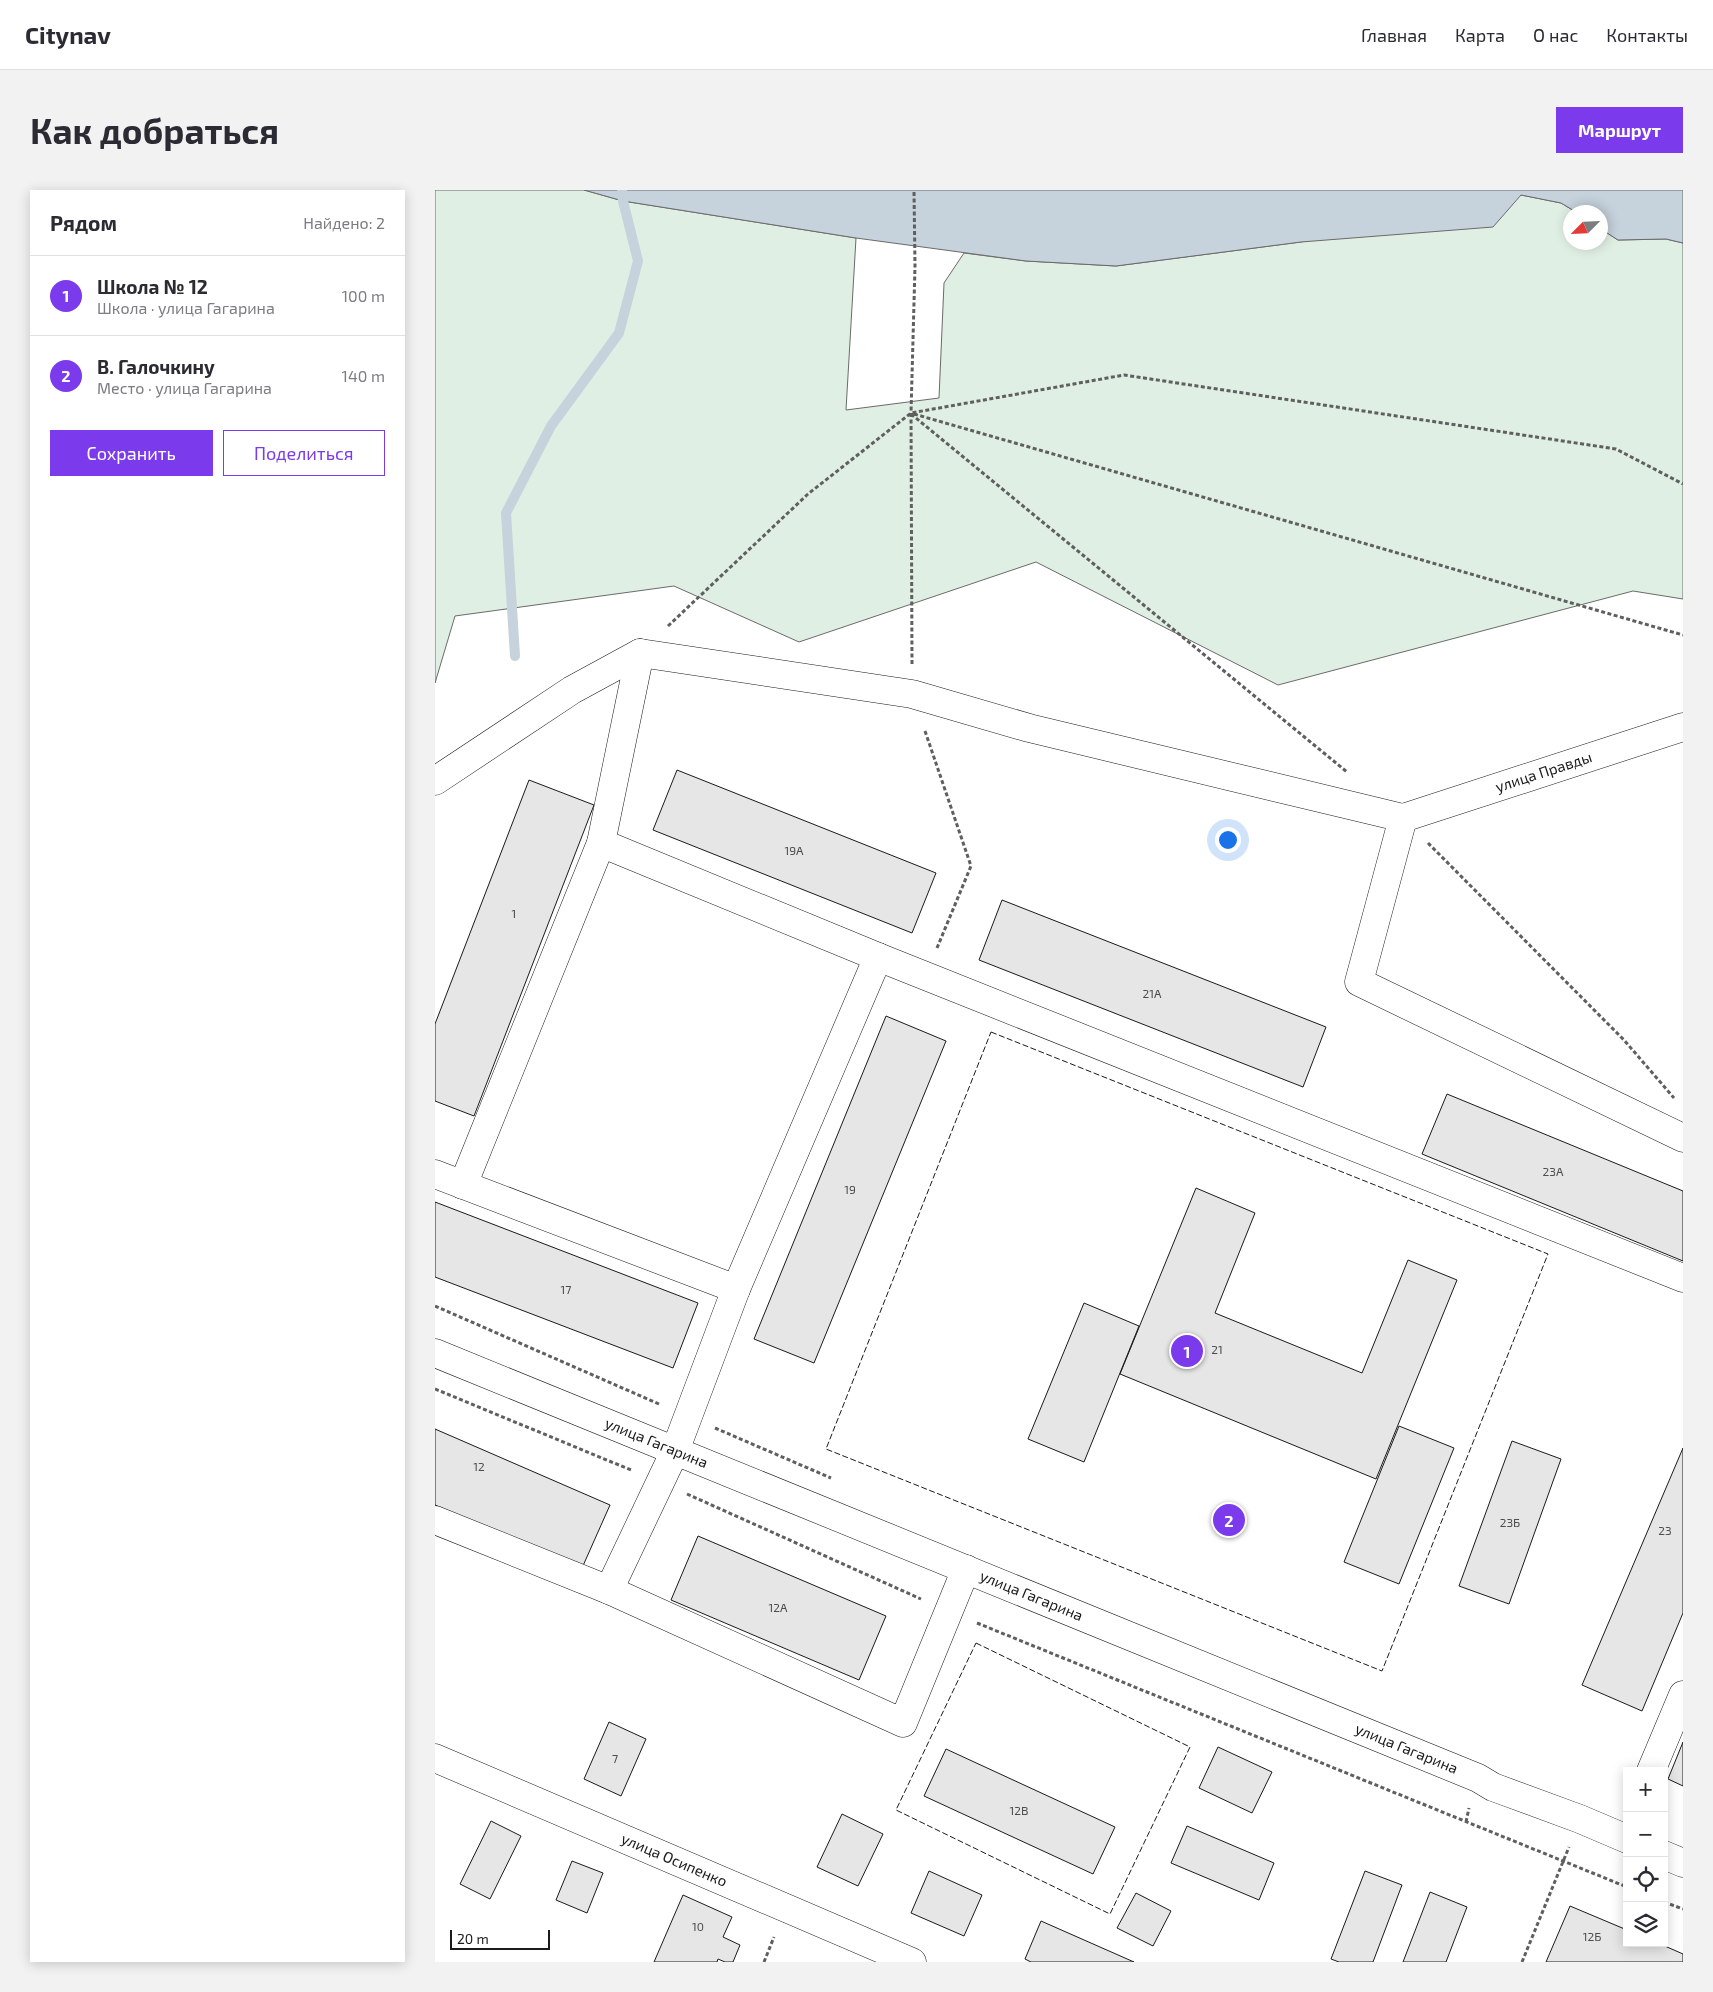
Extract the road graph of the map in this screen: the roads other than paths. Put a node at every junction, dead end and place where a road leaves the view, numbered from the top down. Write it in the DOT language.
graph roads {
  1 [pos="640,653"];
  2 [pos="1683,727"];
  3 [pos="435,782"];
  4 [pos="1403,818"];
  5 [pos="601,843"];
  6 [pos="878,957"];
  7 [pos="1683,1138"];
  8 [pos="435,1174"];
  9 [pos="463,1185"];
  10 [pos="1683,1278"];
  11 [pos="736,1289"];
  12 [pos="435,1353"];
  13 [pos="675,1451"];
  14 [pos="435,1520"];
  15 [pos="966,1569"];
  16 [pos="609,1590"];
  17 [pos="1683,1695"];
  18 [pos="435,1758"];
  19 [pos="1653,1767"];
  20 [pos="1623,1835"];
  21 [pos="1668,1857"];
  22 [pos="1683,1863"];
  23 [pos="912,1962"];
  1 -- 3 [label="main road"];
  1 -- 4 [label="main road"];
  1 -- 5 [label="main road"];
  2 -- 4 [label="main road, улица Правды"];
  4 -- 7 [label="main road"];
  5 -- 6 [label="main road"];
  5 -- 9 [label="main road"];
  6 -- 10 [label="main road"];
  6 -- 11 [label="main road"];
  8 -- 9 [label="main road"];
  9 -- 11 [label="main road"];
  11 -- 13 [label="main road"];
  12 -- 13 [label="main road, улица Гагарина"];
  13 -- 15 [label="main road, улица Гагарина"];
  13 -- 16 [label="main road"];
  14 -- 16 [label="main road"];
  15 -- 16 [label="main road"];
  15 -- 20 [label="main road, улица Гагарина"];
  17 -- 19 [label="main road"];
  18 -- 23 [label="main road, улица Осипенко"];
  21 -- 22 [label="main road"];
}
